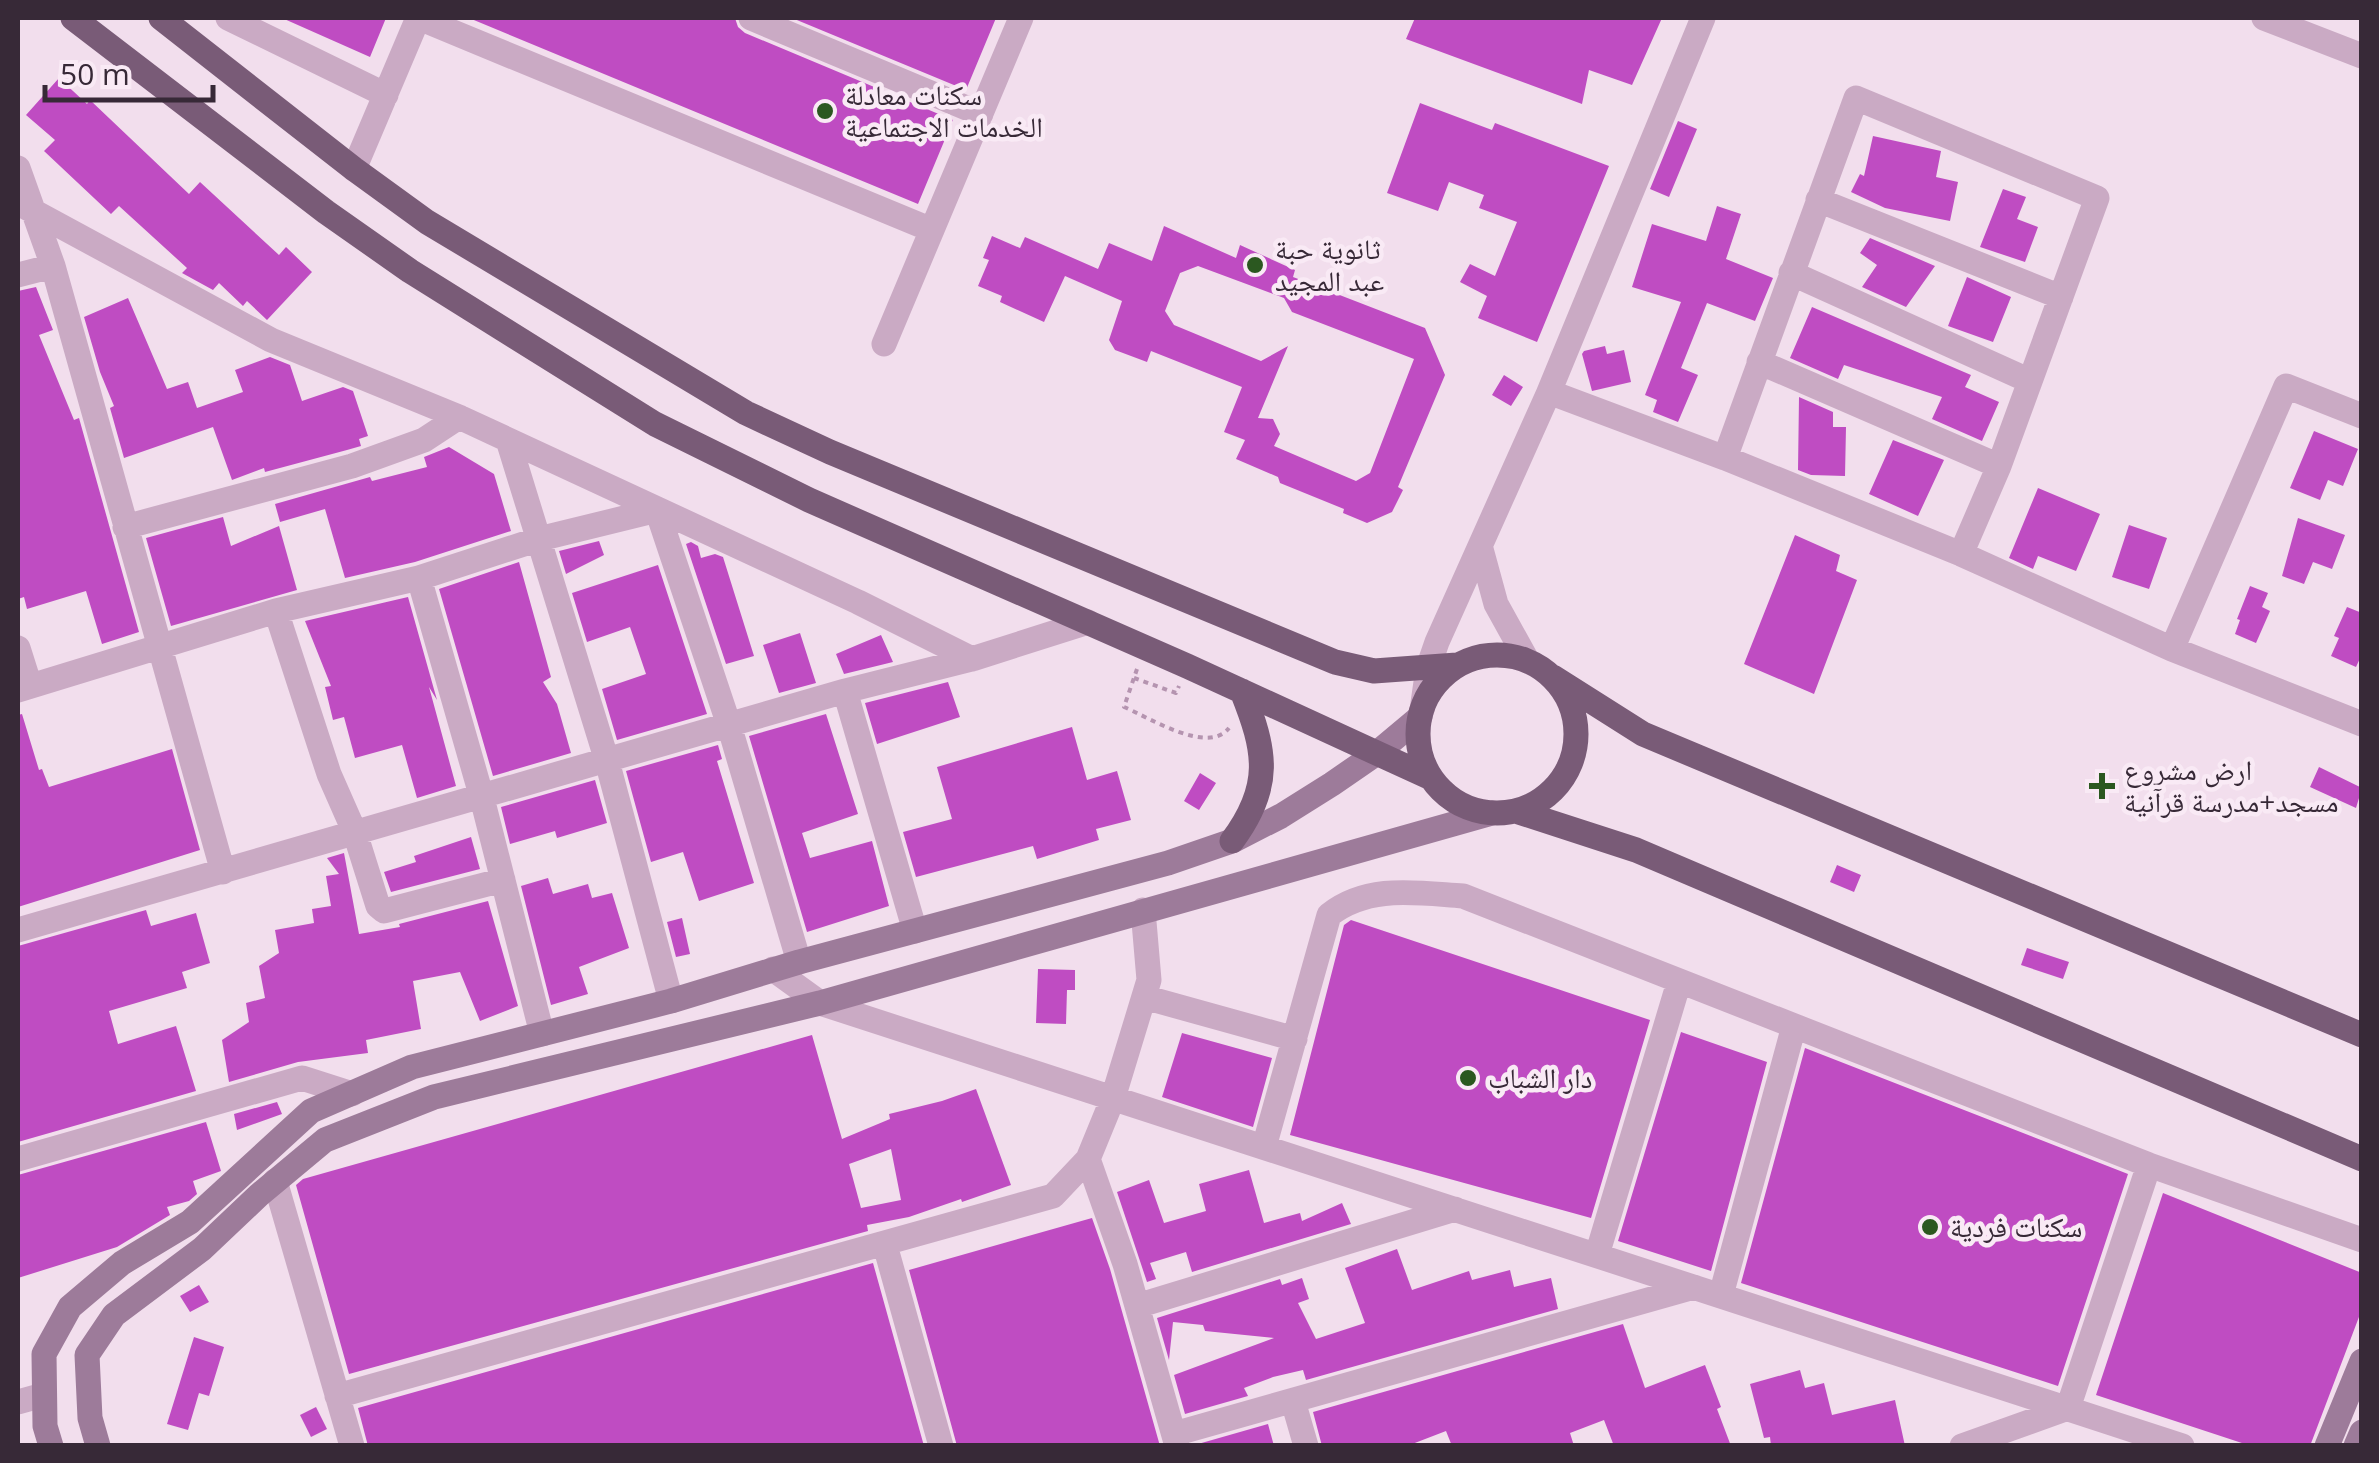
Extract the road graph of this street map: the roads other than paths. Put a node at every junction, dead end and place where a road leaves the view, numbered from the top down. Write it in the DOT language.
graph roads {
  1 [pos="73,18"];
  2 [pos="161,18"];
  3 [pos="228,18"];
  4 [pos="418,18"];
  5 [pos="752,18"];
  6 [pos="1021,18"];
  7 [pos="1703,18"];
  8 [pos="2264,18"];
  9 [pos="276,28"];
  10 [pos="2362,56"];
  11 [pos="386,94"];
  12 [pos="981,114"];
  13 [pos="18,168"];
  14 [pos="354,170"];
  15 [pos="1818,200"];
  16 [pos="24,206"];
  17 [pos="932,230"];
  18 [pos="53,266"];
  19 [pos="1792,273"];
  20 [pos="18,275"];
  21 [pos="2061,297"];
  22 [pos="884,344"];
  23 [pos="1758,362"];
  24 [pos="2030,381"];
  25 [pos="1549,392"];
  26 [pos="2362,416"];
  27 [pos="459,417"];
  28 [pos="508,440"];
  29 [pos="1725,458"];
  30 [pos="1999,466"];
  31 [pos="657,510"];
  32 [pos="125,528"];
  33 [pos="539,539"];
  34 [pos="1481,549"];
  35 [pos="1960,554"];
  36 [pos="418,578"];
  37 [pos="276,610"];
  38 [pos="1088,622"];
  39 [pos="158,646"];
  40 [pos="18,648"];
  41 [pos="2172,649"];
  42 [pos="972,659"];
  43 [pos="1527,660"];
  44 [pos="1457,666"];
  45 [pos="1428,668"];
  46 [pos="1553,677"];
  47 [pos="24,688"];
  48 [pos="845,691"];
  49 [pos="1245,698"];
  50 [pos="1421,714"];
  51 [pos="2362,724"];
  52 [pos="729,725"];
  53 [pos="1377,753"];
  54 [pos="607,761"];
  55 [pos="1431,778"];
  56 [pos="482,798"];
  57 [pos="1504,812"];
  58 [pos="354,833"];
  59 [pos="1232,840"];
  60 [pos="224,872"];
  61 [pos="503,880"];
  62 [pos="1143,910"];
  63 [pos="18,930"];
  64 [pos="915,931"];
  65 [pos="799,962"];
  66 [pos="773,970"];
  67 [pos="1679,982"];
  68 [pos="1144,998"];
  69 [pos="671,1001"];
  70 [pos="820,1003"];
  71 [pos="1794,1026"];
  72 [pos="542,1034"];
  73 [pos="2362,1036"];
  74 [pos="1295,1039"];
  75 [pos="352,1094"];
  76 [pos="1112,1098"];
  77 [pos="1264,1147"];
  78 [pos="2362,1158"];
  79 [pos="18,1159"];
  80 [pos="1088,1159"];
  81 [pos="2149,1165"];
  82 [pos="276,1181"];
  83 [pos="1455,1209"];
  84 [pos="2362,1240"];
  85 [pos="885,1245"];
  86 [pos="1597,1255"];
  87 [pos="1694,1286"];
  88 [pos="1721,1295"];
  89 [pos="1137,1306"];
  90 [pos="2362,1361"];
  91 [pos="43,1395"];
  92 [pos="338,1396"];
  93 [pos="1293,1401"];
  94 [pos="18,1402"];
  95 [pos="2068,1408"];
  96 [pos="2362,1432"];
  97 [pos="1176,1440"];
  98 [pos="51,1446"];
  99 [pos="98,1446"];
  100 [pos="352,1446"];
  101 [pos="942,1446"];
  102 [pos="1306,1446"];
  103 [pos="1962,1446"];
  104 [pos="2182,1446"];
  105 [pos="2327,1446"];
  106 [pos="2356,1446"];
  1 -- 38 [label="main road"];
  2 -- 14 [label="main road"];
  3 -- 9 [label="street"];
  4 -- 11 [label="street"];
  4 -- 17 [label="street"];
  5 -- 12 [label="street"];
  6 -- 12 [label="street"];
  7 -- 25 [label="street"];
  8 -- 10 [label="street"];
  9 -- 11 [label="street"];
  11 -- 14 [label="street"];
  12 -- 17 [label="street"];
  13 -- 16 [label="street"];
  14 -- 45 [label="main road"];
  15 -- 19 [label="street"];
  15 -- 21 [label="street"];
  15 -- 21 [label="street"];
  16 -- 18 [label="street"];
  16 -- 27 [label="street"];
  17 -- 22 [label="street"];
  18 -- 20 [label="street"];
  18 -- 32 [label="street"];
  19 -- 23 [label="street"];
  19 -- 24 [label="street"];
  21 -- 24 [label="street"];
  23 -- 29 [label="street"];
  23 -- 30 [label="street"];
  24 -- 30 [label="street"];
  25 -- 29 [label="street"];
  25 -- 34 [label="street"];
  26 -- 41 [label="street"];
  27 -- 28 [label="street"];
  27 -- 32 [label="street"];
  28 -- 31 [label="street"];
  28 -- 33 [label="street"];
  29 -- 35 [label="street"];
  30 -- 35 [label="street"];
  31 -- 33 [label="street"];
  31 -- 42 [label="street"];
  31 -- 52 [label="street"];
  32 -- 39 [label="street"];
  33 -- 36 [label="street"];
  33 -- 54 [label="street"];
  34 -- 43 [label="street"];
  34 -- 45 [label="street"];
  35 -- 41 [label="street"];
  36 -- 37 [label="street"];
  36 -- 56 [label="street"];
  37 -- 39 [label="street"];
  37 -- 58 [label="street"];
  38 -- 42 [label="street"];
  38 -- 49 [label="main road"];
  39 -- 47 [label="street"];
  39 -- 60 [label="street"];
  40 -- 47 [label="street"];
  41 -- 51 [label="street"];
  42 -- 48 [label="street"];
  43 -- 44 [label="main road"];
  43 -- 46 [label="main road"];
  44 -- 45 [label="main road"];
  44 -- 50 [label="main road"];
  45 -- 50 [label="street"];
  46 -- 57 [label="main road"];
  46 -- 73 [label="main road"];
  48 -- 52 [label="street"];
  48 -- 64 [label="street"];
  49 -- 53 [label="main road"];
  49 -- 59 [label="main road"];
  50 -- 53 [label="main road"];
  50 -- 55 [label="main road"];
  52 -- 54 [label="street"];
  52 -- 65 [label="street"];
  53 -- 55 [label="main road"];
  53 -- 59 [label="main road"];
  54 -- 56 [label="street"];
  54 -- 69 [label="street"];
  55 -- 57 [label="main road"];
  56 -- 58 [label="street"];
  56 -- 61 [label="street"];
  57 -- 62 [label="main road"];
  57 -- 78 [label="main road"];
  58 -- 60 [label="street"];
  58 -- 61 [label="street"];
  59 -- 64 [label="main road"];
  60 -- 63 [label="street"];
  61 -- 72 [label="street"];
  62 -- 68 [label="street"];
  62 -- 70 [label="main road"];
  64 -- 65 [label="main road"];
  65 -- 66 [label="main road"];
  66 -- 69 [label="main road"];
  66 -- 70 [label="street"];
  67 -- 71 [label="street"];
  67 -- 74 [label="street"];
  67 -- 86 [label="street"];
  68 -- 74 [label="street"];
  68 -- 76 [label="street"];
  69 -- 72 [label="main road"];
  70 -- 76 [label="street"];
  70 -- 82 [label="main road"];
  71 -- 81 [label="street"];
  71 -- 88 [label="street"];
  72 -- 75 [label="main road"];
  74 -- 77 [label="street"];
  75 -- 79 [label="street"];
  75 -- 91 [label="main road"];
  76 -- 77 [label="street"];
  76 -- 80 [label="street"];
  77 -- 83 [label="street"];
  80 -- 85 [label="street"];
  80 -- 89 [label="street"];
  81 -- 84 [label="street"];
  81 -- 95 [label="street"];
  82 -- 92 [label="street"];
  82 -- 99 [label="main road"];
  83 -- 86 [label="street"];
  83 -- 89 [label="street"];
  85 -- 92 [label="street"];
  85 -- 101 [label="street"];
  86 -- 87 [label="street"];
  87 -- 88 [label="street"];
  87 -- 93 [label="street"];
  88 -- 95 [label="street"];
  89 -- 97 [label="street"];
  90 -- 105 [label="main road"];
  91 -- 94 [label="street"];
  91 -- 98 [label="main road"];
  92 -- 100 [label="street"];
  93 -- 97 [label="street"];
  93 -- 102 [label="street"];
  95 -- 103 [label="street"];
  95 -- 104 [label="street"];
  96 -- 106 [label="main road"];
}
